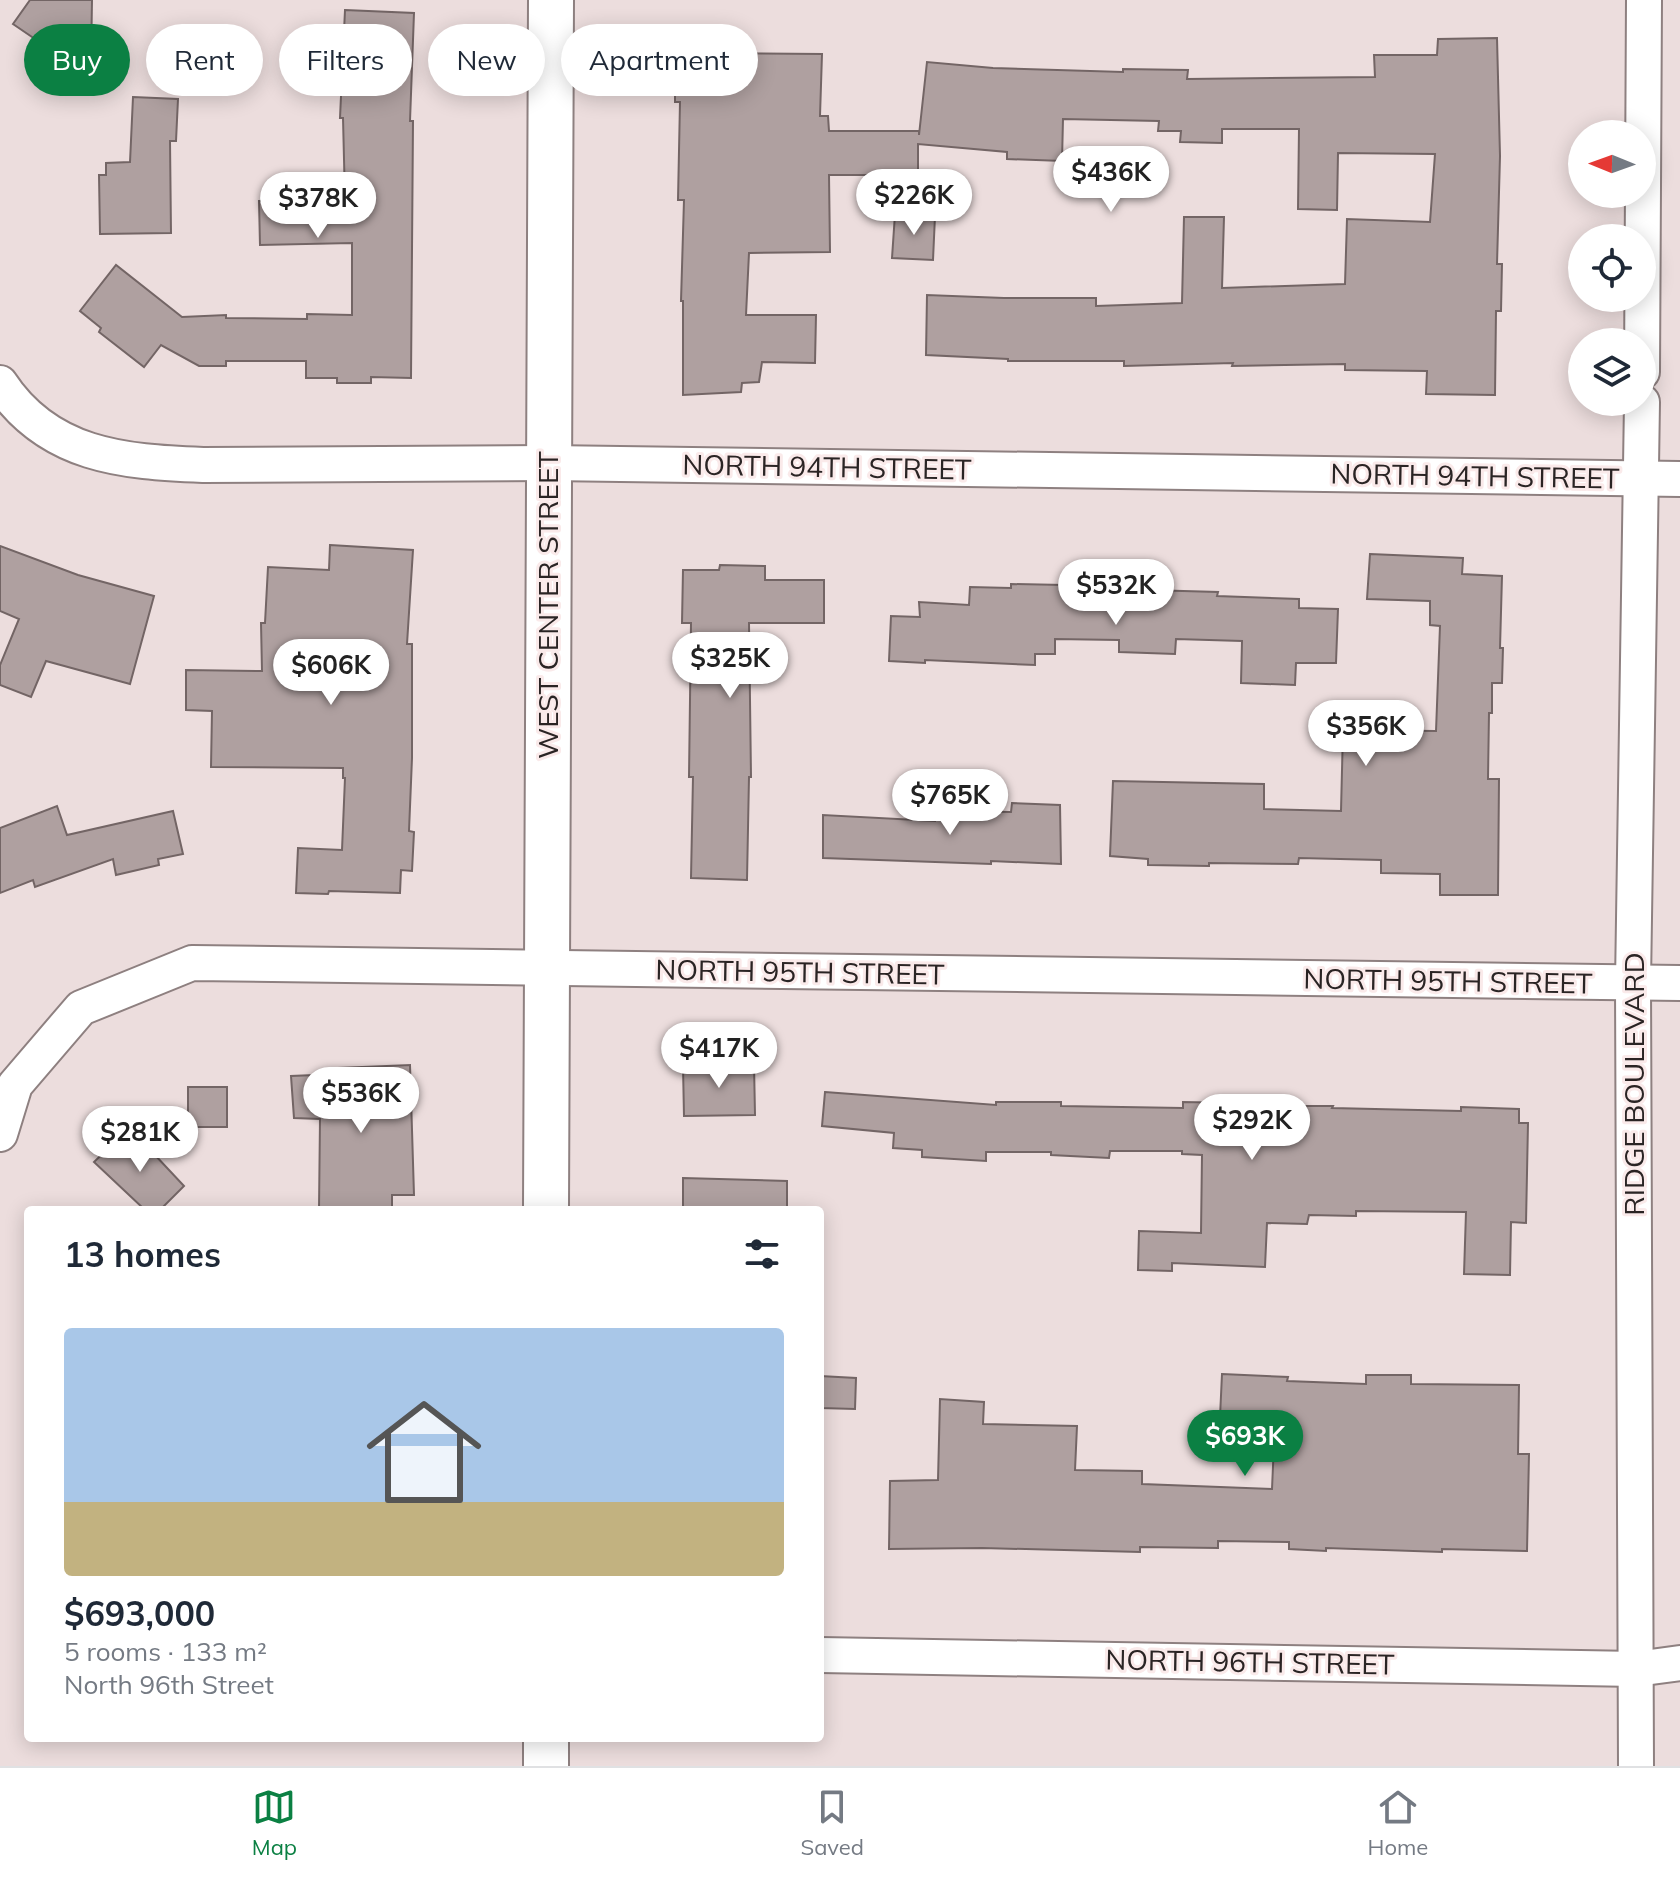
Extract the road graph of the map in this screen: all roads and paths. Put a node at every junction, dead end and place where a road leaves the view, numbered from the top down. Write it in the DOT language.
graph roads {
  1 [pos="551,0"];
  2 [pos="1644,0"];
  3 [pos="1642,328"];
  4 [pos="0,383"];
  5 [pos="1642,416"];
  6 [pos="549,463"];
  7 [pos="1642,478"];
  8 [pos="1680,479"];
  9 [pos="546,968"];
  10 [pos="1633,983"];
  11 [pos="1680,983"];
  12 [pos="0,1134"];
  13 [pos="546,1206"];
  14 [pos="824,1655"];
  15 [pos="1680,1663"];
  16 [pos="1636,1669"];
  17 [pos="546,1742"];
  18 [pos="546,1766"];
  19 [pos="1636,1766"];
  1 -- 6 [label="street, WEST CENTER STREET"];
  2 -- 3 [label="street"];
  4 -- 6 [label="street, NORTH 94TH STREET"];
  5 -- 7 [label="street, RIDGE BOULEVARD"];
  6 -- 7 [label="street, NORTH 94TH STREET"];
  6 -- 9 [label="street, WEST CENTER STREET"];
  7 -- 8 [label="street, NORTH 94TH STREET"];
  7 -- 10 [label="street, RIDGE BOULEVARD"];
  9 -- 10 [label="street, NORTH 95TH STREET"];
  9 -- 12 [label="street, NORTH 95TH STREET"];
  9 -- 13 [label="street, WEST CENTER STREET"];
  10 -- 11 [label="street, NORTH 95TH STREET"];
  10 -- 16 [label="street, RIDGE BOULEVARD"];
  14 -- 16 [label="street, NORTH 96TH STREET"];
  15 -- 16 [label="street, NORTH 96TH STREET"];
  16 -- 19 [label="street, RIDGE BOULEVARD"];
  17 -- 18 [label="street"];
}
